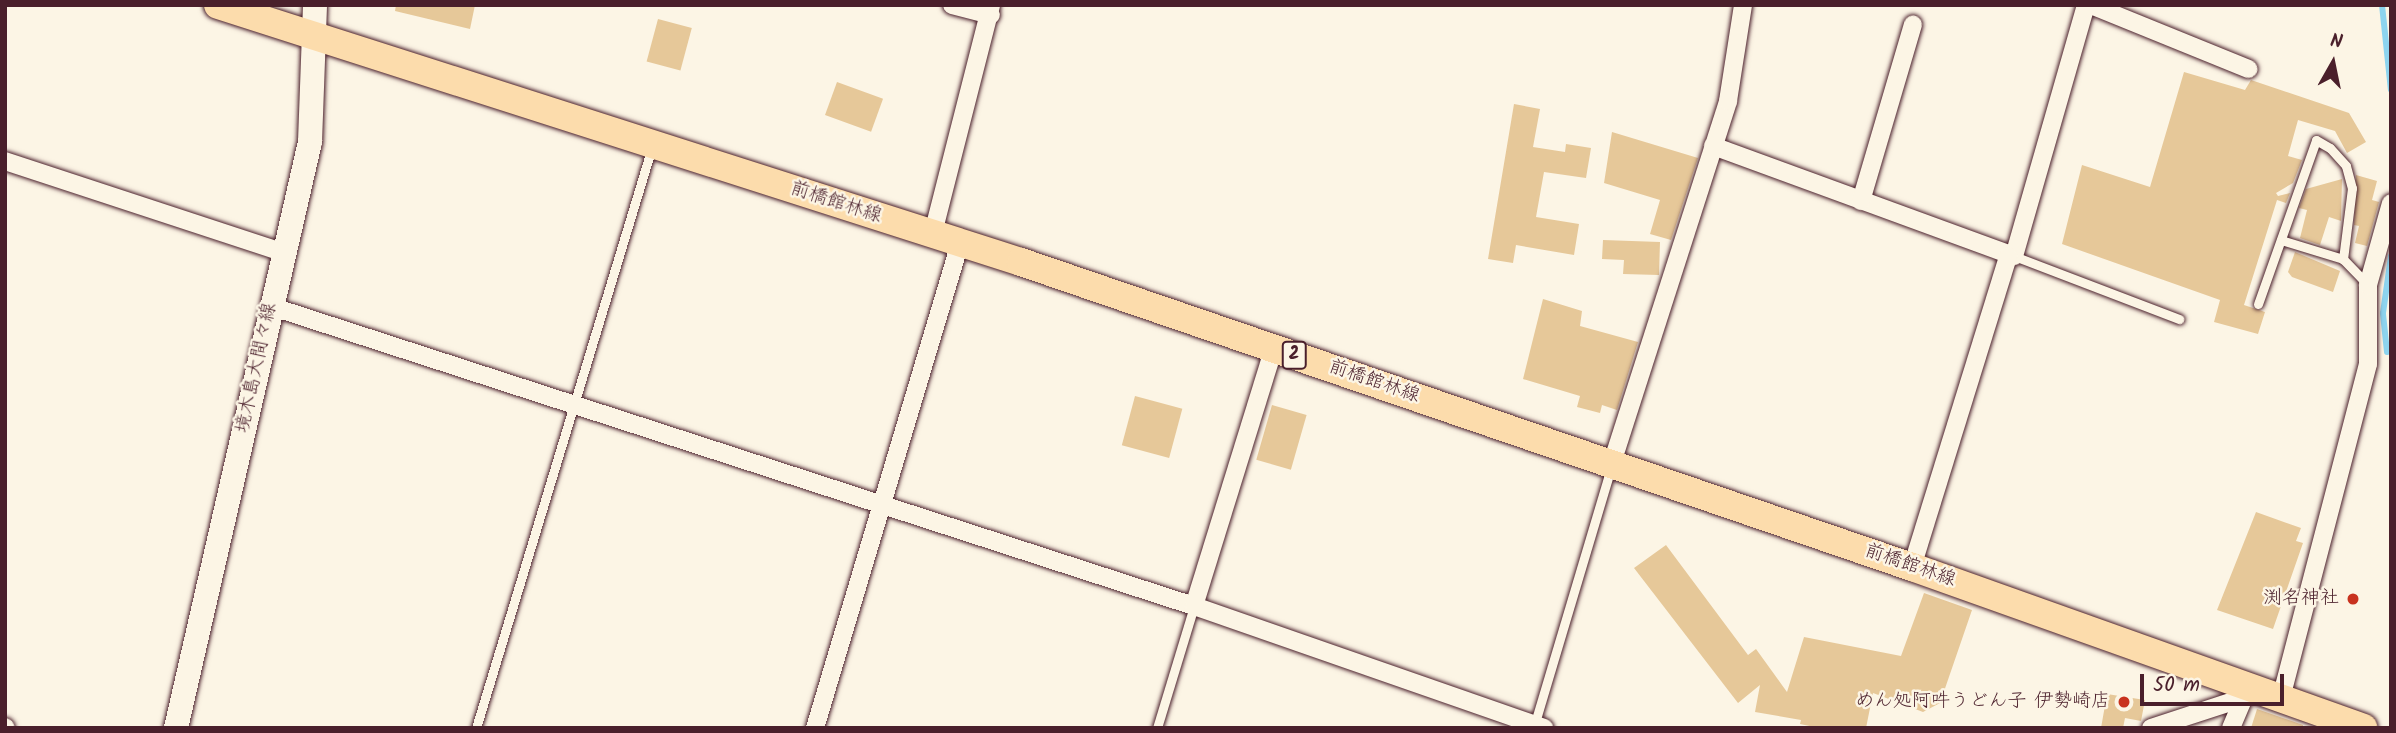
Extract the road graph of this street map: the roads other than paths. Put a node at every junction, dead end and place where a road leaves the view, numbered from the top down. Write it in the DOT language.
graph roads {
  1 [pos="218,5"];
  2 [pos="315,5"];
  3 [pos="952,5"];
  4 [pos="1743,5"];
  5 [pos="2086,5"];
  6 [pos="2091,5"];
  7 [pos="991,10"];
  8 [pos="1913,24"];
  9 [pos="315,36"];
  10 [pos="2249,69"];
  11 [pos="653,145"];
  12 [pos="1713,146"];
  13 [pos="5,161"];
  14 [pos="1861,201"];
  15 [pos="2391,203"];
  16 [pos="933,233"];
  17 [pos="2281,240"];
  18 [pos="960,243"];
  19 [pos="282,252"];
  20 [pos="2011,256"];
  21 [pos="2343,259"];
  22 [pos="2368,285"];
  23 [pos="2258,304"];
  24 [pos="270,306"];
  25 [pos="2179,318"];
  26 [pos="1274,348"];
  27 [pos="572,404"];
  28 [pos="1612,463"];
  29 [pos="883,507"];
  30 [pos="1912,566"];
  31 [pos="1194,606"];
  32 [pos="2246,692"];
  33 [pos="2281,698"];
  34 [pos="1537,727"];
  35 [pos="176,728"];
  36 [pos="476,728"];
  37 [pos="815,728"];
  38 [pos="1157,728"];
  39 [pos="2151,728"];
  40 [pos="2231,728"];
  41 [pos="2363,728"];
  1 -- 9 [label="main road, 前橋館林線 / 2"];
  2 -- 9 [label="main road, 境木島大間々線"];
  3 -- 7 [label="street"];
  4 -- 12 [label="street"];
  5 -- 20 [label="street"];
  6 -- 10 [label="street"];
  7 -- 16 [label="street"];
  8 -- 14 [label="street"];
  9 -- 11 [label="main road, 前橋館林線 / 2"];
  9 -- 19 [label="main road, 境木島大間々線"];
  11 -- 16 [label="main road, 前橋館林線 / 2"];
  11 -- 27 [label="lane"];
  12 -- 14 [label="street"];
  12 -- 28 [label="street"];
  13 -- 19 [label="street"];
  14 -- 20 [label="street"];
  15 -- 22 [label="street"];
  16 -- 18 [label="main road, 前橋館林線 / 2"];
  17 -- 21 [label="lane"];
  17 -- 21 [label="lane"];
  17 -- 23 [label="lane"];
  18 -- 26 [label="main road, 前橋館林線 / 2"];
  18 -- 29 [label="street"];
  19 -- 24 [label="main road, 境木島大間々線"];
  20 -- 25 [label="lane"];
  20 -- 30 [label="street"];
  21 -- 22 [label="lane"];
  22 -- 33 [label="street"];
  24 -- 27 [label="street"];
  24 -- 35 [label="main road, 境木島大間々線"];
  26 -- 28 [label="main road, 前橋館林線 / 2"];
  26 -- 31 [label="street"];
  27 -- 29 [label="street"];
  27 -- 36 [label="lane"];
  28 -- 30 [label="main road, 前橋館林線 / 2"];
  28 -- 34 [label="lane"];
  29 -- 31 [label="street"];
  29 -- 37 [label="street"];
  30 -- 32 [label="main road, 前橋館林線 / 2"];
  31 -- 34 [label="street"];
  31 -- 38 [label="lane"];
  32 -- 33 [label="main road, 前橋館林線 / 2"];
  32 -- 39 [label="street"];
  32 -- 40 [label="street"];
  33 -- 41 [label="main road, 前橋館林線 / 2"];
}
